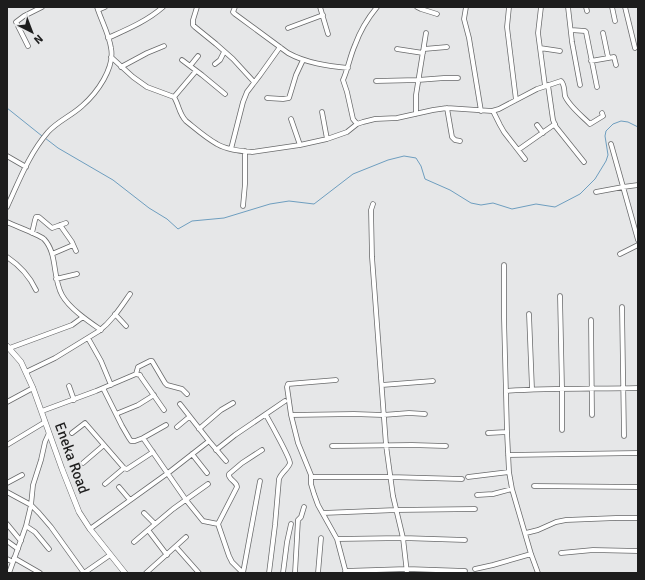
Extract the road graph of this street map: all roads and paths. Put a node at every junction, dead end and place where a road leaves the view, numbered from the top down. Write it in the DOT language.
graph roads {
  1 [pos="42,7"];
  2 [pos="105,7"];
  3 [pos="163,7"];
  4 [pos="198,7"];
  5 [pos="235,7"];
  6 [pos="320,7"];
  7 [pos="370,7"];
  8 [pos="417,7"];
  9 [pos="466,7"];
  10 [pos="509,7"];
  11 [pos="541,7"];
  12 [pos="568,7"];
  13 [pos="612,7"];
  14 [pos="625,7"];
  15 [pos="97,9"];
  16 [pos="376,9"];
  17 [pos="437,14"];
  18 [pos="323,15"];
  19 [pos="615,21"];
  20 [pos="288,28"];
  21 [pos="571,30"];
  22 [pos="426,33"];
  23 [pos="603,33"];
  24 [pos="328,34"];
  25 [pos="108,38"];
  26 [pos="28,46"];
  27 [pos="164,46"];
  28 [pos="280,47"];
  29 [pos="447,47"];
  30 [pos="540,48"];
  31 [pos="635,48"];
  32 [pos="397,49"];
  33 [pos="423,51"];
  34 [pos="560,51"];
  35 [pos="224,52"];
  36 [pos="198,56"];
  37 [pos="111,57"];
  38 [pos="608,58"];
  39 [pos="182,60"];
  40 [pos="303,60"];
  41 [pos="591,61"];
  42 [pos="215,64"];
  43 [pos="616,64"];
  44 [pos="190,66"];
  45 [pos="121,67"];
  46 [pos="348,68"];
  47 [pos="196,71"];
  48 [pos="458,78"];
  49 [pos="418,80"];
  50 [pos="376,81"];
  51 [pos="254,82"];
  52 [pos="546,85"];
  53 [pos="580,85"];
  54 [pos="597,87"];
  55 [pos="225,94"];
  56 [pos="174,97"];
  57 [pos="267,98"];
  58 [pos="516,100"];
  59 [pos="447,108"];
  60 [pos="481,111"];
  61 [pos="493,111"];
  62 [pos="322,112"];
  63 [pos="602,113"];
  64 [pos="416,114"];
  65 [pos="291,119"];
  66 [pos="357,124"];
  67 [pos="555,124"];
  68 [pos="537,125"];
  69 [pos="543,132"];
  70 [pos="327,139"];
  71 [pos="460,140"];
  72 [pos="611,144"];
  73 [pos="300,145"];
  74 [pos="231,149"];
  75 [pos="518,150"];
  76 [pos="245,152"];
  77 [pos="7,156"];
  78 [pos="525,159"];
  79 [pos="584,162"];
  80 [pos="26,167"];
  81 [pos="638,185"];
  82 [pos="623,187"];
  83 [pos="596,192"];
  84 [pos="373,204"];
  85 [pos="243,206"];
  86 [pos="7,207"];
  87 [pos="7,222"];
  88 [pos="66,223"];
  89 [pos="60,225"];
  90 [pos="32,233"];
  91 [pos="638,240"];
  92 [pos="73,245"];
  93 [pos="638,245"];
  94 [pos="76,251"];
  95 [pos="52,254"];
  96 [pos="620,254"];
  97 [pos="7,257"];
  98 [pos="504,265"];
  99 [pos="77,274"];
  100 [pos="56,279"];
  101 [pos="36,290"];
  102 [pos="130,294"];
  103 [pos="560,296"];
  104 [pos="622,307"];
  105 [pos="115,314"];
  106 [pos="529,314"];
  107 [pos="83,317"];
  108 [pos="591,320"];
  109 [pos="126,326"];
  110 [pos="101,330"];
  111 [pos="88,338"];
  112 [pos="7,349"];
  113 [pos="26,372"];
  114 [pos="136,374"];
  115 [pos="336,380"];
  116 [pos="433,381"];
  117 [pos="111,385"];
  118 [pos="382,385"];
  119 [pos="69,386"];
  120 [pos="33,388"];
  121 [pos="103,388"];
  122 [pos="562,388"];
  123 [pos="624,388"];
  124 [pos="638,388"];
  125 [pos="532,389"];
  126 [pos="592,389"];
  127 [pos="506,391"];
  128 [pos="187,394"];
  129 [pos="154,395"];
  130 [pos="74,400"];
  131 [pos="7,402"];
  132 [pos="285,402"];
  133 [pos="233,403"];
  134 [pos="180,404"];
  135 [pos="164,410"];
  136 [pos="42,411"];
  137 [pos="116,414"];
  138 [pos="266,414"];
  139 [pos="425,414"];
  140 [pos="290,415"];
  141 [pos="592,415"];
  142 [pos="383,416"];
  143 [pos="189,417"];
  144 [pos="45,422"];
  145 [pos="166,425"];
  146 [pos="177,427"];
  147 [pos="199,429"];
  148 [pos="562,430"];
  149 [pos="507,432"];
  150 [pos="49,433"];
  151 [pos="72,433"];
  152 [pos="488,433"];
  153 [pos="624,436"];
  154 [pos="143,438"];
  155 [pos="209,441"];
  156 [pos="7,445"];
  157 [pos="104,445"];
  158 [pos="386,445"];
  159 [pos="332,446"];
  160 [pos="446,446"];
  161 [pos="216,450"];
  162 [pos="262,450"];
  163 [pos="153,452"];
  164 [pos="638,453"];
  165 [pos="192,454"];
  166 [pos="508,455"];
  167 [pos="226,461"];
  168 [pos="83,463"];
  169 [pos="124,468"];
  170 [pos="509,472"];
  171 [pos="168,473"];
  172 [pos="207,473"];
  173 [pos="22,474"];
  174 [pos="311,477"];
  175 [pos="390,477"];
  176 [pos="468,477"];
  177 [pos="462,479"];
  178 [pos="260,481"];
  179 [pos="7,483"];
  180 [pos="105,484"];
  181 [pos="208,484"];
  182 [pos="534,486"];
  183 [pos="638,486"];
  184 [pos="119,487"];
  185 [pos="512,489"];
  186 [pos="7,492"];
  187 [pos="477,495"];
  188 [pos="130,500"];
  189 [pos="186,500"];
  190 [pos="31,505"];
  191 [pos="304,507"];
  192 [pos="475,509"];
  193 [pos="396,510"];
  194 [pos="144,513"];
  195 [pos="323,513"];
  196 [pos="638,518"];
  197 [pos="7,524"];
  198 [pos="156,524"];
  199 [pos="218,524"];
  200 [pos="291,524"];
  201 [pos="26,526"];
  202 [pos="90,529"];
  203 [pos="148,530"];
  204 [pos="526,533"];
  205 [pos="186,537"];
  206 [pos="321,538"];
  207 [pos="403,538"];
  208 [pos="337,539"];
  209 [pos="465,540"];
  210 [pos="7,541"];
  211 [pos="21,541"];
  212 [pos="134,542"];
  213 [pos="176,547"];
  214 [pos="18,549"];
  215 [pos="49,549"];
  216 [pos="638,551"];
  217 [pos="561,552"];
  218 [pos="531,554"];
  219 [pos="110,555"];
  220 [pos="167,555"];
  221 [pos="7,559"];
  222 [pos="14,560"];
  223 [pos="475,569"];
  224 [pos="407,571"];
  225 [pos="465,571"];
  226 [pos="346,572"];
  227 [pos="9,573"];
  228 [pos="40,573"];
  229 [pos="84,573"];
  230 [pos="125,573"];
  231 [pos="146,573"];
  232 [pos="199,573"];
  233 [pos="269,573"];
  234 [pos="283,573"];
  235 [pos="295,573"];
  236 [pos="318,573"];
  237 [pos="538,573"];
  1 -- 26 [label="street"];
  2 -- 15 [label="street"];
  3 -- 25 [label="street"];
  4 -- 35 [label="street"];
  5 -- 28 [label="street"];
  6 -- 18 [label="street"];
  7 -- 16 [label="street"];
  8 -- 17 [label="street"];
  9 -- 60 [label="street"];
  10 -- 58 [label="street"];
  11 -- 30 [label="street"];
  12 -- 21 [label="street"];
  13 -- 19 [label="street"];
  14 -- 31 [label="street"];
  15 -- 25 [label="street"];
  16 -- 46 [label="street"];
  18 -- 20 [label="street"];
  18 -- 24 [label="street"];
  21 -- 41 [label="street"];
  21 -- 53 [label="street"];
  22 -- 33 [label="street"];
  23 -- 38 [label="street"];
  25 -- 37 [label="street"];
  27 -- 45 [label="street"];
  28 -- 40 [label="street"];
  28 -- 51 [label="street"];
  29 -- 33 [label="street"];
  30 -- 34 [label="street"];
  30 -- 52 [label="street"];
  32 -- 33 [label="street"];
  33 -- 49 [label="street"];
  35 -- 42 [label="street"];
  35 -- 51 [label="street"];
  36 -- 44 [label="street"];
  37 -- 45 [label="street"];
  37 -- 80 [label="street"];
  38 -- 41 [label="street"];
  38 -- 43 [label="street"];
  39 -- 44 [label="street"];
  40 -- 46 [label="street"];
  40 -- 57 [label="street"];
  41 -- 54 [label="street"];
  44 -- 47 [label="street"];
  45 -- 56 [label="street"];
  46 -- 66 [label="street"];
  47 -- 55 [label="street"];
  47 -- 56 [label="street"];
  48 -- 49 [label="street"];
  49 -- 50 [label="street"];
  49 -- 64 [label="street"];
  51 -- 74 [label="street"];
  52 -- 58 [label="street"];
  52 -- 63 [label="street"];
  52 -- 67 [label="street"];
  56 -- 74 [label="street"];
  58 -- 61 [label="street"];
  59 -- 60 [label="street"];
  59 -- 64 [label="street"];
  59 -- 71 [label="street"];
  60 -- 61 [label="street"];
  61 -- 75 [label="street"];
  62 -- 70 [label="street"];
  64 -- 66 [label="street"];
  65 -- 73 [label="street"];
  66 -- 70 [label="street"];
  67 -- 69 [label="street"];
  67 -- 79 [label="street"];
  68 -- 69 [label="street"];
  69 -- 75 [label="street"];
  70 -- 73 [label="street"];
  72 -- 82 [label="street"];
  73 -- 76 [label="street"];
  74 -- 76 [label="street"];
  75 -- 78 [label="street"];
  76 -- 85 [label="street"];
  77 -- 80 [label="street"];
  80 -- 86 [label="street"];
  81 -- 82 [label="street"];
  82 -- 83 [label="street"];
  82 -- 91 [label="street"];
  84 -- 118 [label="street"];
  87 -- 90 [label="street"];
  88 -- 89 [label="street"];
  89 -- 90 [label="street"];
  89 -- 92 [label="street"];
  90 -- 95 [label="street"];
  92 -- 94 [label="street"];
  92 -- 95 [label="street"];
  93 -- 96 [label="street"];
  95 -- 100 [label="street"];
  97 -- 101 [label="street"];
  98 -- 127 [label="street"];
  99 -- 100 [label="street"];
  100 -- 107 [label="street"];
  102 -- 105 [label="street"];
  103 -- 122 [label="street"];
  104 -- 123 [label="street"];
  105 -- 109 [label="street"];
  105 -- 110 [label="street"];
  106 -- 125 [label="street"];
  107 -- 110 [label="street"];
  107 -- 112 [label="street"];
  108 -- 126 [label="street"];
  110 -- 111 [label="street"];
  111 -- 113 [label="street"];
  111 -- 117 [label="street"];
  112 -- 113 [label="main road, Eneka Road"];
  113 -- 120 [label="main road, Eneka Road"];
  114 -- 117 [label="street"];
  114 -- 128 [label="street"];
  114 -- 129 [label="street"];
  115 -- 140 [label="street"];
  116 -- 118 [label="street"];
  117 -- 121 [label="street"];
  118 -- 142 [label="street"];
  119 -- 130 [label="street"];
  120 -- 131 [label="street"];
  120 -- 136 [label="main road, Eneka Road"];
  121 -- 130 [label="street"];
  121 -- 137 [label="street"];
  122 -- 125 [label="street"];
  122 -- 126 [label="street"];
  122 -- 148 [label="street"];
  123 -- 124 [label="street"];
  123 -- 126 [label="street"];
  123 -- 153 [label="street"];
  125 -- 127 [label="street"];
  126 -- 141 [label="street"];
  127 -- 149 [label="street"];
  129 -- 135 [label="street"];
  129 -- 137 [label="street"];
  130 -- 136 [label="street"];
  132 -- 138 [label="street"];
  133 -- 147 [label="street"];
  134 -- 143 [label="street"];
  136 -- 144 [label="main road, Eneka Road"];
  137 -- 154 [label="street"];
  138 -- 161 [label="street"];
  138 -- 233 [label="street"];
  139 -- 142 [label="street"];
  140 -- 142 [label="street"];
  140 -- 174 [label="street"];
  142 -- 158 [label="street"];
  143 -- 146 [label="street"];
  143 -- 147 [label="street"];
  144 -- 150 [label="main road, Eneka Road"];
  144 -- 156 [label="street"];
  145 -- 154 [label="street"];
  147 -- 155 [label="street"];
  149 -- 152 [label="street"];
  149 -- 166 [label="street"];
  150 -- 190 [label="street"];
  150 -- 202 [label="main road, Eneka Road"];
  151 -- 157 [label="street"];
  154 -- 163 [label="street"];
  155 -- 161 [label="street"];
  155 -- 165 [label="street"];
  157 -- 168 [label="street"];
  157 -- 169 [label="street"];
  158 -- 159 [label="street"];
  158 -- 160 [label="street"];
  158 -- 175 [label="street"];
  161 -- 167 [label="street"];
  162 -- 199 [label="street"];
  163 -- 169 [label="street"];
  163 -- 171 [label="street"];
  164 -- 166 [label="street"];
  165 -- 171 [label="street"];
  165 -- 172 [label="street"];
  166 -- 170 [label="street"];
  169 -- 180 [label="street"];
  170 -- 176 [label="street"];
  170 -- 185 [label="street"];
  171 -- 188 [label="street"];
  171 -- 189 [label="street"];
  173 -- 179 [label="street"];
  174 -- 175 [label="street"];
  174 -- 195 [label="street"];
  175 -- 177 [label="street"];
  175 -- 193 [label="street"];
  178 -- 199 [label="street"];
  181 -- 189 [label="street"];
  182 -- 183 [label="street"];
  184 -- 188 [label="street"];
  185 -- 187 [label="street"];
  185 -- 204 [label="street"];
  186 -- 190 [label="street"];
  188 -- 202 [label="street"];
  189 -- 198 [label="street"];
  189 -- 199 [label="street"];
  190 -- 201 [label="street"];
  190 -- 229 [label="street"];
  191 -- 235 [label="street"];
  192 -- 193 [label="street"];
  193 -- 195 [label="street"];
  193 -- 207 [label="street"];
  194 -- 198 [label="street"];
  195 -- 208 [label="street"];
  196 -- 204 [label="street"];
  197 -- 211 [label="street"];
  198 -- 203 [label="street"];
  200 -- 234 [label="street"];
  201 -- 211 [label="street"];
  201 -- 215 [label="street"];
  202 -- 219 [label="main road, Eneka Road"];
  203 -- 212 [label="street"];
  203 -- 220 [label="street"];
  204 -- 218 [label="street"];
  205 -- 213 [label="street"];
  206 -- 236 [label="street"];
  207 -- 208 [label="street"];
  207 -- 209 [label="street"];
  207 -- 224 [label="street"];
  208 -- 226 [label="street"];
  210 -- 214 [label="street"];
  211 -- 214 [label="street"];
  213 -- 220 [label="street"];
  213 -- 232 [label="street"];
  214 -- 222 [label="street"];
  216 -- 217 [label="street"];
  218 -- 223 [label="street"];
  218 -- 237 [label="street"];
  219 -- 229 [label="street"];
  219 -- 230 [label="main road, Eneka Road"];
  220 -- 231 [label="street"];
  221 -- 222 [label="street"];
  222 -- 227 [label="street"];
  222 -- 228 [label="street"];
  224 -- 225 [label="street"];
  224 -- 226 [label="street"];
}
